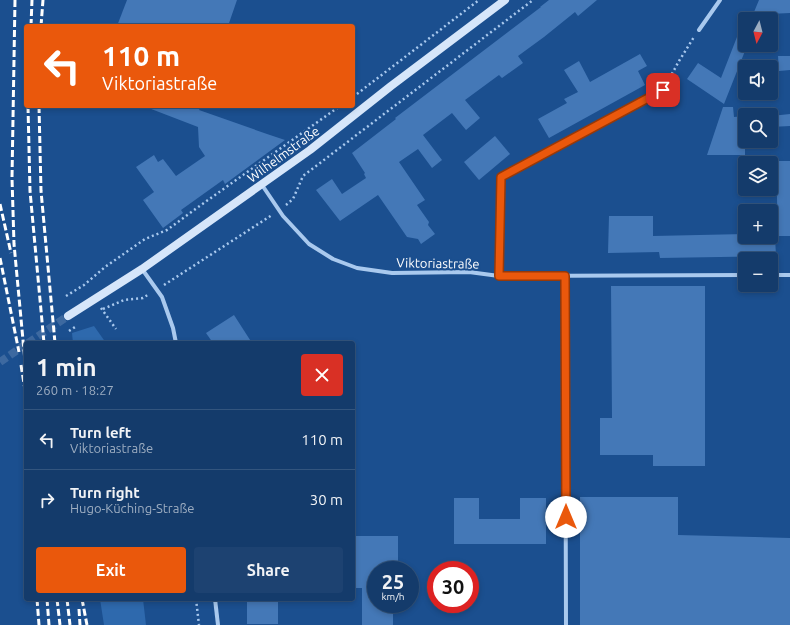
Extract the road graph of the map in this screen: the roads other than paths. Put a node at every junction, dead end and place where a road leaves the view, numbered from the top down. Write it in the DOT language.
graph roads {
  1 [pos="505,0"];
  2 [pos="720,0"];
  3 [pos="699,30"];
  4 [pos="663,90"];
  5 [pos="262,185"];
  6 [pos="142,268"];
  7 [pos="738,275"];
  8 [pos="778,275"];
  9 [pos="790,275"];
  10 [pos="499,276"];
  11 [pos="565,276"];
  12 [pos="68,316"];
  13 [pos="176,341"];
  14 [pos="215,601"];
  15 [pos="218,625"];
  16 [pos="566,625"];
  1 -- 5 [label="main road, Wilhelmstraße"];
  2 -- 3 [label="street"];
  4 -- 10 [label="street"];
  5 -- 6 [label="main road, Wilhelmstraße"];
  5 -- 10 [label="street, Viktoriastraße"];
  6 -- 12 [label="main road, Wilhelmstraße"];
  6 -- 13 [label="street"];
  7 -- 11 [label="street, Viktoriastraße"];
  8 -- 9 [label="street"];
  10 -- 11 [label="street, Viktoriastraße"];
  11 -- 16 [label="street"];
  14 -- 15 [label="street"];
}
